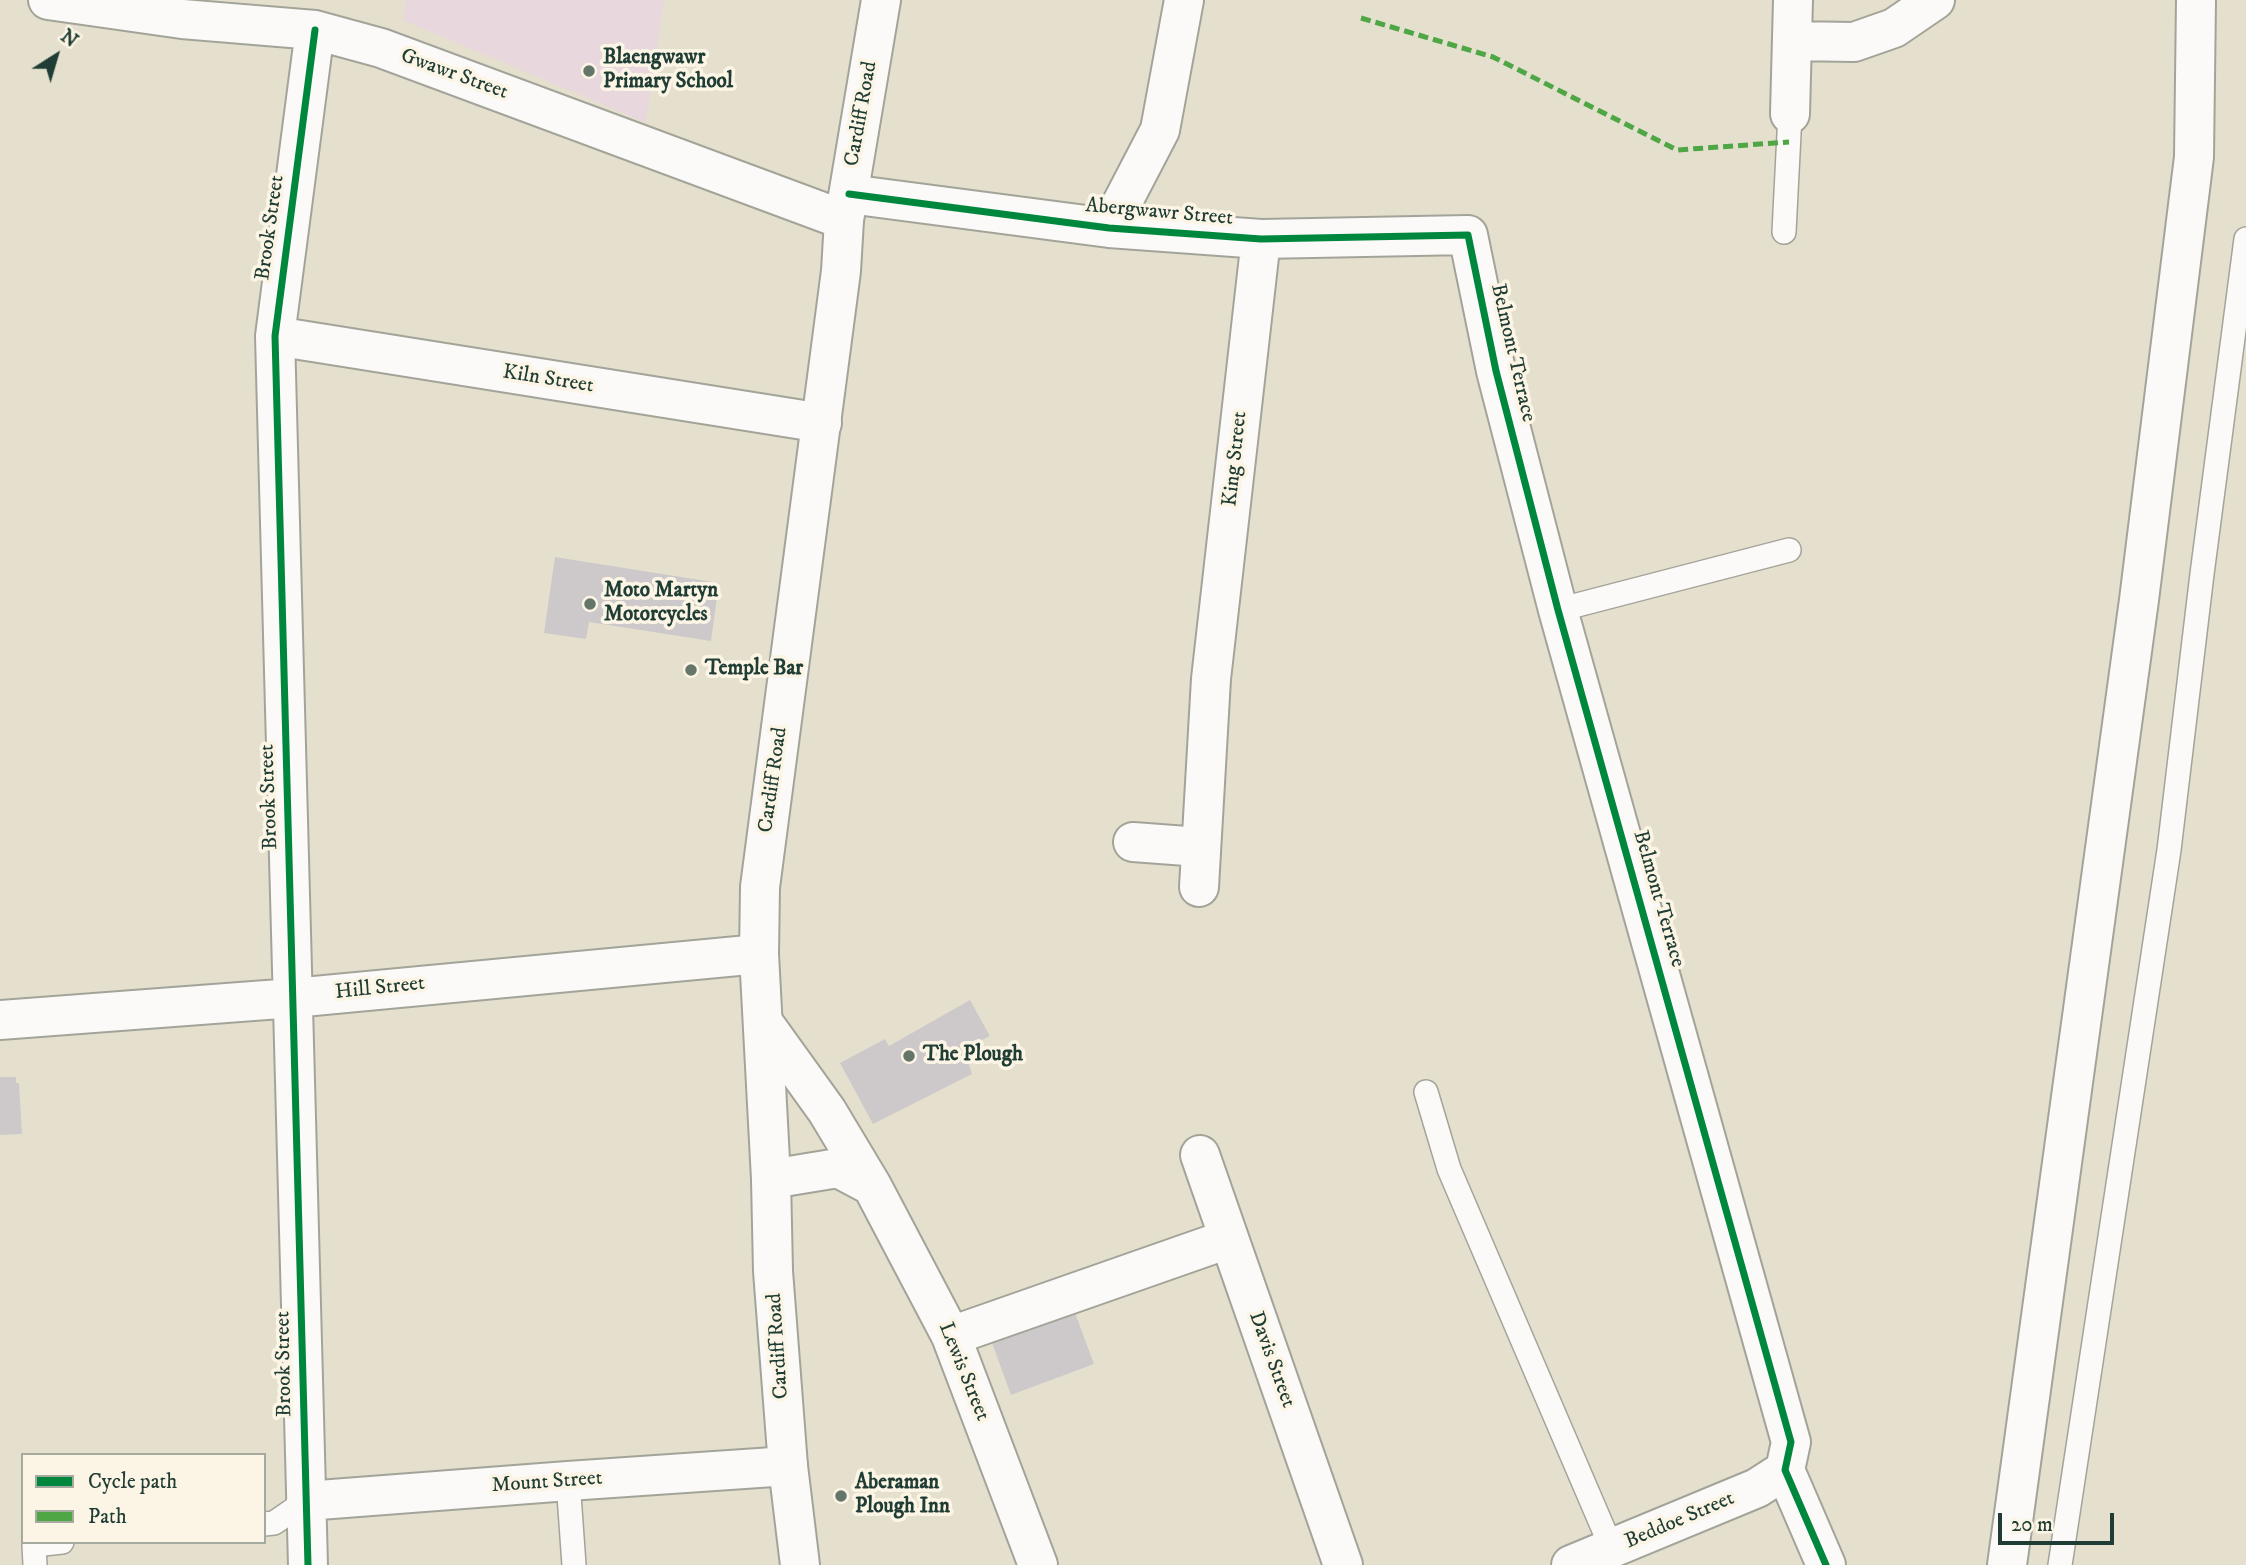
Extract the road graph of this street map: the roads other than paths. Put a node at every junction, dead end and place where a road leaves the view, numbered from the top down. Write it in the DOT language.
graph roads {
  1 [pos="48,0"];
  2 [pos="881,0"];
  3 [pos="1184,0"];
  4 [pos="1793,0"];
  5 [pos="1935,0"];
  6 [pos="2196,0"];
  7 [pos="315,30"];
  8 [pos="1792,41"];
  9 [pos="1790,114"];
  10 [pos="846,207"];
  11 [pos="1109,229"];
  12 [pos="1783,232"];
  13 [pos="1468,235"];
  14 [pos="1261,239"];
  15 [pos="2246,239"];
  16 [pos="275,336"];
  17 [pos="822,423"];
  18 [pos="1789,550"];
  19 [pos="1558,610"];
  20 [pos="1133,842"];
  21 [pos="1200,847"];
  22 [pos="1199,887"];
  23 [pos="759,954"];
  24 [pos="293,998"];
  25 [pos="0,1020"];
  26 [pos="763,1022"];
  27 [pos="1426,1092"];
  28 [pos="1200,1155"];
  29 [pos="771,1179"];
  30 [pos="872,1186"];
  31 [pos="1228,1239"];
  32 [pos="951,1336"];
  33 [pos="788,1466"];
  34 [pos="1785,1470"];
  35 [pos="568,1480"];
  36 [pos="306,1501"];
  37 [pos="266,1524"];
  38 [pos="43,1544"];
  39 [pos="1612,1549"];
  40 [pos="35,1565"];
  41 [pos="308,1565"];
  42 [pos="574,1565"];
  43 [pos="800,1565"];
  44 [pos="1038,1565"];
  45 [pos="1343,1565"];
  46 [pos="1571,1565"];
  47 [pos="1826,1565"];
  48 [pos="2007,1565"];
  49 [pos="2060,1565"];
  1 -- 7 [label="street, Gwawr Street"];
  2 -- 10 [label="street, Cardiff Road"];
  3 -- 11 [label="street"];
  4 -- 8 [label="street"];
  5 -- 8 [label="street"];
  6 -- 48 [label="street"];
  7 -- 10 [label="street, Gwawr Street"];
  7 -- 16 [label="street, Brook Street"];
  8 -- 9 [label="street"];
  9 -- 12 [label="lane"];
  10 -- 11 [label="street, Abergwawr Street"];
  10 -- 17 [label="street, Cardiff Road"];
  11 -- 14 [label="street, Abergwawr Street"];
  13 -- 14 [label="street, Abergwawr Street"];
  13 -- 19 [label="street, Belmont Terrace"];
  14 -- 21 [label="street, King Street"];
  15 -- 49 [label="lane"];
  16 -- 17 [label="street, Kiln Street"];
  16 -- 24 [label="street, Brook Street"];
  17 -- 23 [label="street, Cardiff Road"];
  18 -- 19 [label="lane"];
  19 -- 34 [label="street, Belmont Terrace"];
  20 -- 21 [label="street"];
  21 -- 22 [label="street, King Street"];
  23 -- 24 [label="street, Hill Street"];
  23 -- 26 [label="street, Cardiff Road"];
  24 -- 25 [label="street, Hill Street"];
  24 -- 36 [label="street, Brook Street"];
  26 -- 29 [label="street, Cardiff Road"];
  26 -- 30 [label="street, Lewis Street"];
  27 -- 39 [label="lane"];
  28 -- 31 [label="street, Davis Street"];
  29 -- 30 [label="street"];
  29 -- 33 [label="street, Cardiff Road"];
  30 -- 32 [label="street, Lewis Street"];
  31 -- 32 [label="street"];
  31 -- 45 [label="street, Davis Street"];
  32 -- 44 [label="street, Lewis Street"];
  33 -- 35 [label="street, Mount Street"];
  33 -- 43 [label="street, Cardiff Road"];
  34 -- 39 [label="street, Beddoe Street"];
  34 -- 47 [label="street"];
  35 -- 36 [label="street, Mount Street"];
  35 -- 42 [label="lane"];
  36 -- 37 [label="lane"];
  36 -- 41 [label="street, Brook Street"];
  38 -- 40 [label="lane"];
  39 -- 46 [label="street, Beddoe Street"];
}
